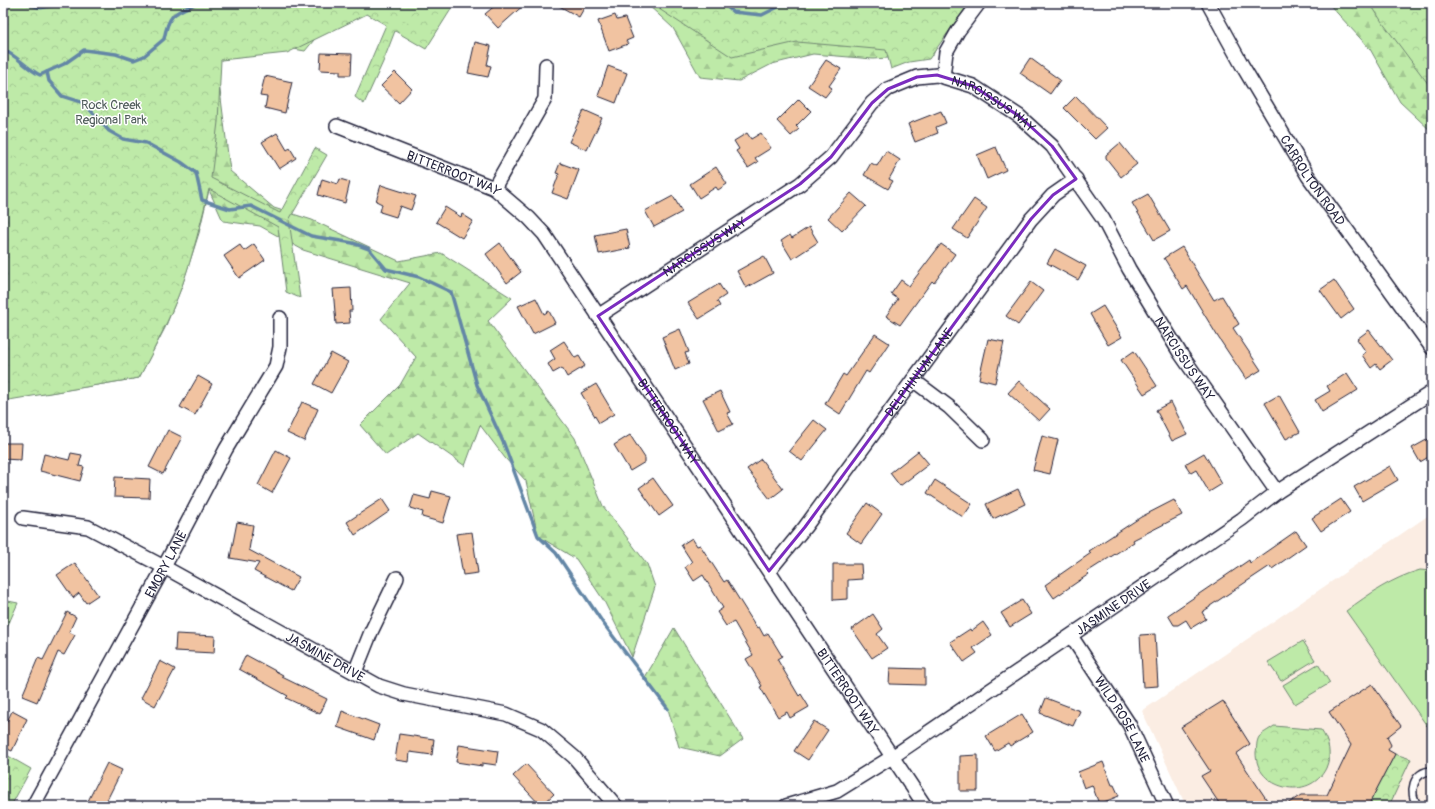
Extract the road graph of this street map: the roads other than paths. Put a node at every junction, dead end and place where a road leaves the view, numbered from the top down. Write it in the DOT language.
graph roads {
  1 [pos="979,3"];
  2 [pos="1208,3"];
  3 [pos="546,65"];
  4 [pos="942,77"];
  5 [pos="337,126"];
  6 [pos="1076,179"];
  7 [pos="494,188"];
  8 [pos="598,316"];
  9 [pos="280,318"];
  10 [pos="1432,348"];
  11 [pos="913,380"];
  12 [pos="1432,392"];
  13 [pos="983,440"];
  14 [pos="1276,492"];
  15 [pos="23,518"];
  16 [pos="164,567"];
  17 [pos="769,571"];
  18 [pos="397,578"];
  19 [pos="1071,636"];
  20 [pos="355,672"];
  21 [pos="892,757"];
  22 [pos="1432,771"];
  23 [pos="34,806"];
  24 [pos="616,806"];
  25 [pos="786,806"];
  26 [pos="925,806"];
  27 [pos="1167,806"];
  28 [pos="1418,806"];
  1 -- 4 [label="street"];
  2 -- 10 [label="street, CARROLTON ROAD"];
  3 -- 7 [label="street"];
  4 -- 6 [label="street, NARCISSUS WAY"];
  4 -- 8 [label="street, NARCISSUS WAY"];
  5 -- 7 [label="street, BITTERROOT WAY"];
  6 -- 11 [label="street, DELPHINIUM LANE"];
  6 -- 14 [label="street, NARCISSUS WAY"];
  7 -- 8 [label="street, BITTERROOT WAY"];
  8 -- 17 [label="street, BITTERROOT WAY"];
  9 -- 16 [label="street, EMORY LANE"];
  11 -- 13 [label="street"];
  11 -- 17 [label="street, DELPHINIUM LANE"];
  12 -- 14 [label="street, JASMINE DRIVE"];
  14 -- 19 [label="street, JASMINE DRIVE"];
  15 -- 16 [label="street, JASMINE DRIVE"];
  16 -- 20 [label="street, JASMINE DRIVE"];
  16 -- 23 [label="street, EMORY LANE"];
  17 -- 21 [label="street, BITTERROOT WAY"];
  18 -- 20 [label="street"];
  19 -- 21 [label="street, JASMINE DRIVE"];
  19 -- 27 [label="street, WILD ROSE LANE"];
  20 -- 24 [label="street, JASMINE DRIVE"];
  21 -- 25 [label="street, JASMINE DRIVE"];
  21 -- 26 [label="street, BITTERROOT WAY"];
  22 -- 28 [label="lane"];
}
